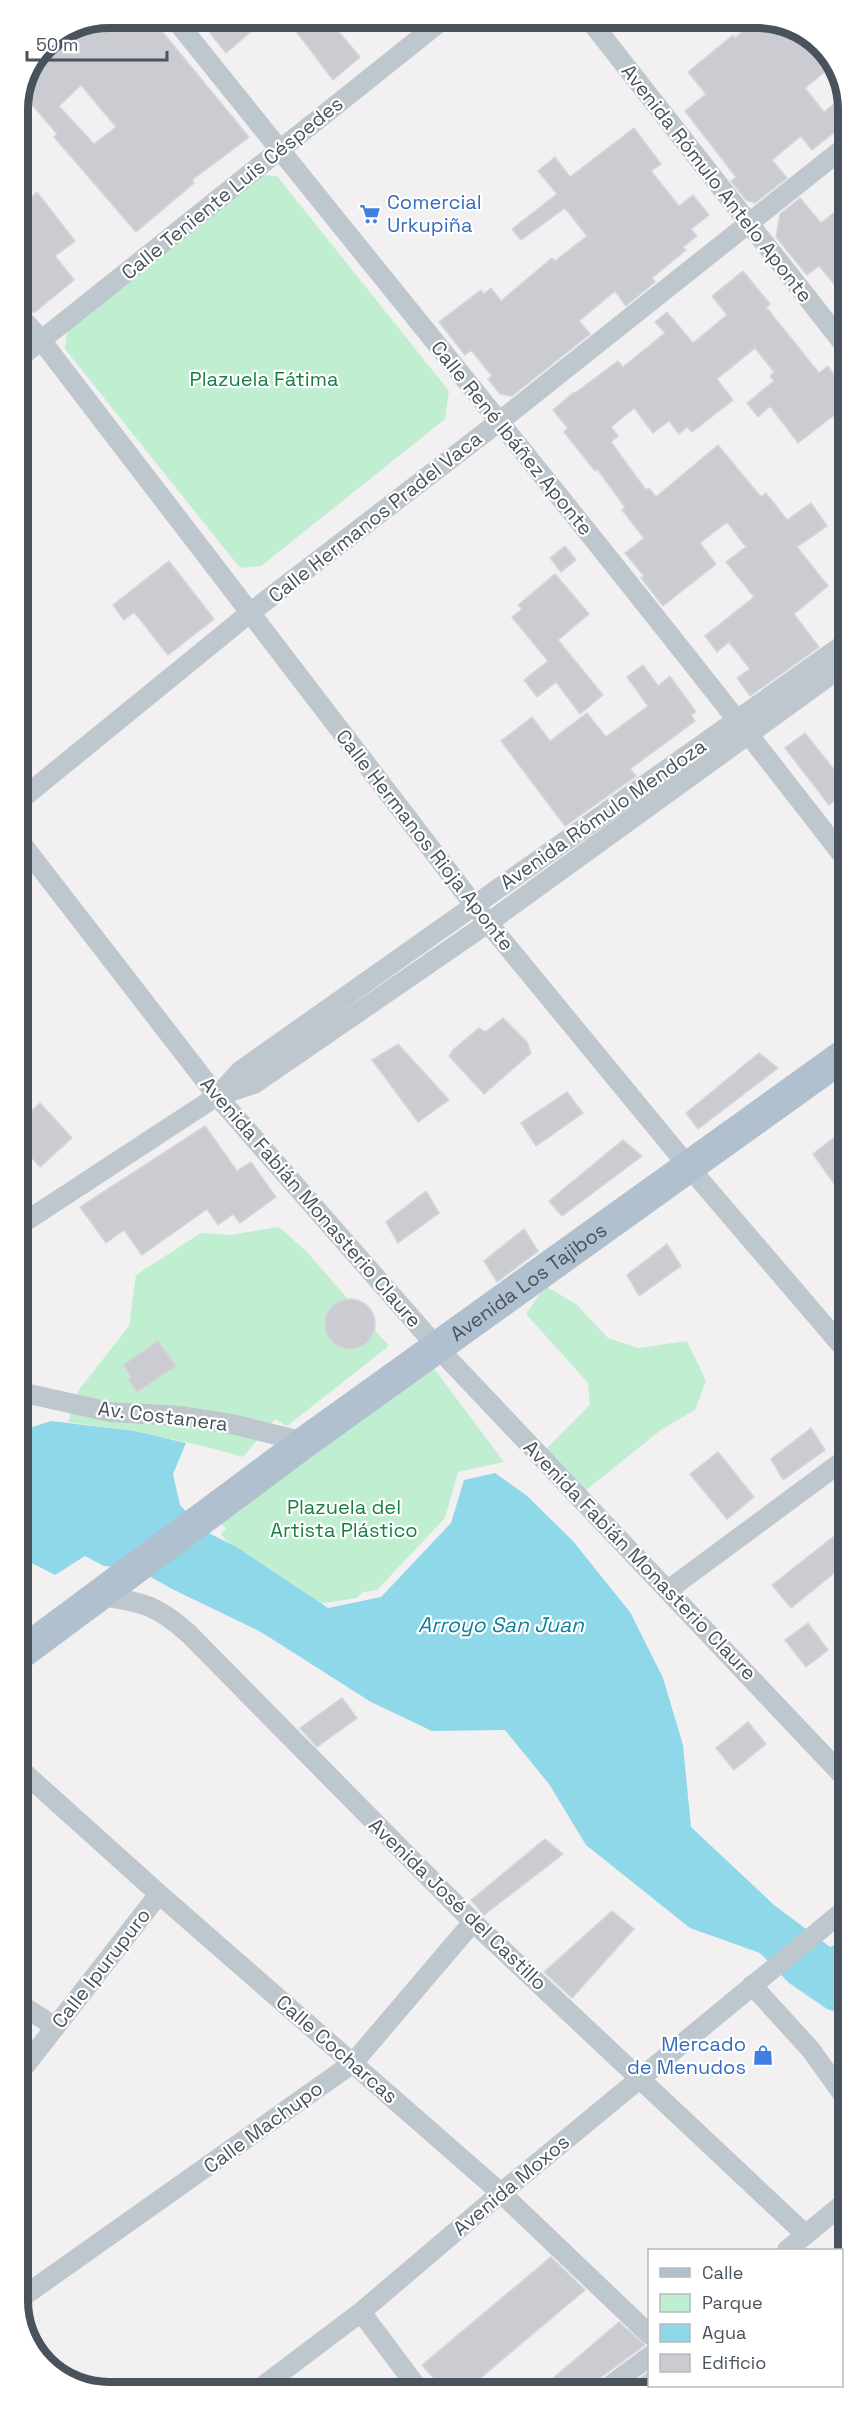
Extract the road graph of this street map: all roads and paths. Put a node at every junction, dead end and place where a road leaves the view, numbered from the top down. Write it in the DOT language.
graph roads {
  1 [pos="182,28"];
  2 [pos="433,28"];
  3 [pos="596,29"];
  4 [pos="279,150"];
  5 [pos="838,153"];
  6 [pos="749,224"];
  7 [pos="29,326"];
  8 [pos="838,337"];
  9 [pos="41,340"];
  10 [pos="29,350"];
  11 [pos="500,421"];
  12 [pos="251,612"];
  13 [pos="838,649"];
  14 [pos="838,668"];
  15 [pos="743,726"];
  16 [pos="29,793"];
  17 [pos="838,849"];
  18 [pos="29,856"];
  19 [pos="474,905"];
  20 [pos="488,923"];
  21 [pos="838,1059"];
  22 [pos="217,1096"];
  23 [pos="688,1166"];
  24 [pos="28,1219"];
  25 [pos="838,1341"];
  26 [pos="437,1347"];
  27 [pos="28,1394"];
  28 [pos="305,1442"];
  29 [pos="838,1464"];
  30 [pos="668,1590"];
  31 [pos="104,1593"];
  32 [pos="28,1648"];
  33 [pos="838,1770"];
  34 [pos="28,1776"];
  35 [pos="159,1894"];
  36 [pos="838,1915"];
  37 [pos="473,1922"];
  38 [pos="759,1980"];
  39 [pos="28,2010"];
  40 [pos="54,2026"];
  41 [pos="28,2061"];
  42 [pos="352,2062"];
  43 [pos="640,2077"];
  44 [pos="838,2088"];
  45 [pos="501,2193"];
  46 [pos="838,2208"];
  47 [pos="806,2235"];
  48 [pos="788,2249"];
  49 [pos="28,2293"];
  50 [pos="361,2312"];
  51 [pos="648,2333"];
  52 [pos="648,2357"];
  53 [pos="268,2382"];
  54 [pos="413,2382"];
  55 [pos="615,2382"];
  1 -- 4 [label="street, Calle René Ibáñez Aponte"];
  2 -- 4 [label="street, Calle Teniente Luis Céspedes"];
  3 -- 6 [label="street, Avenida Rómulo Antelo Aponte"];
  4 -- 9 [label="street, Calle Teniente Luis Céspedes"];
  4 -- 11 [label="street, Calle René Ibáñez Aponte"];
  5 -- 6 [label="street, Calle Hermanos Pradel Vaca"];
  6 -- 8 [label="street, Avenida Rómulo Antelo Aponte"];
  6 -- 11 [label="street, Calle Hermanos Pradel Vaca"];
  7 -- 9 [label="street, Calle Hermanos Rioja Aponte"];
  9 -- 10 [label="street, Calle Teniente Luis Céspedes"];
  9 -- 12 [label="street, Calle Hermanos Rioja Aponte"];
  11 -- 12 [label="street, Calle Hermanos Pradel Vaca"];
  11 -- 15 [label="street, Calle René Ibáñez Aponte"];
  12 -- 16 [label="street, Calle Hermanos Pradel Vaca"];
  12 -- 19 [label="street, Calle Hermanos Rioja Aponte"];
  13 -- 15 [label="street, Avenida Rómulo Mendoza"];
  14 -- 15 [label="street, Avenida Rómulo Mendoza"];
  15 -- 17 [label="street, Calle René Ibáñez Aponte"];
  15 -- 19 [label="street, Avenida Rómulo Mendoza"];
  15 -- 20 [label="street, Avenida Rómulo Mendoza"];
  18 -- 22 [label="street, Avenida Fabián Monasterio Claure"];
  19 -- 20 [label="street, Calle Hermanos Rioja Aponte"];
  19 -- 22 [label="street, Avenida Rómulo Mendoza"];
  20 -- 22 [label="street, Avenida Rómulo Mendoza"];
  20 -- 23 [label="street, Calle Hermanos Rioja Aponte"];
  21 -- 23 [label="main road, Avenida Los Tajibos"];
  22 -- 24 [label="street, Avenida Rómulo Mendoza"];
  22 -- 26 [label="street, Avenida Fabián Monasterio Claure"];
  23 -- 25 [label="street, Calle Hermanos Rioja Aponte"];
  23 -- 26 [label="main road, Avenida Los Tajibos"];
  26 -- 28 [label="main road, Avenida Los Tajibos"];
  26 -- 30 [label="street, Avenida Fabián Monasterio Claure"];
  27 -- 28 [label="street, Av. Costanera"];
  28 -- 31 [label="main road, Avenida Los Tajibos"];
  29 -- 30 [label="street"];
  30 -- 33 [label="street, Avenida Fabián Monasterio Claure"];
  31 -- 32 [label="main road, Avenida Los Tajibos"];
  31 -- 37 [label="street, Avenida José del Castillo"];
  34 -- 35 [label="street, Calle Cocharcas"];
  35 -- 40 [label="street, Calle Ipurupuro"];
  35 -- 42 [label="street, Calle Cocharcas"];
  36 -- 38 [label="street, Avenida Moxos"];
  37 -- 42 [label="street, Calle Machupo"];
  37 -- 43 [label="street, Avenida José del Castillo"];
  38 -- 43 [label="street, Avenida Moxos"];
  38 -- 44 [label="street"];
  39 -- 40 [label="street"];
  40 -- 41 [label="street, Calle Ipurupuro"];
  42 -- 45 [label="street, Calle Cocharcas"];
  42 -- 49 [label="street, Calle Machupo"];
  43 -- 45 [label="street, Avenida Moxos"];
  43 -- 47 [label="street, Avenida José del Castillo"];
  45 -- 50 [label="street, Avenida Moxos"];
  45 -- 51 [label="street, Calle Cocharcas"];
  46 -- 47 [label="street"];
  47 -- 48 [label="street"];
  50 -- 53 [label="street, Avenida Moxos"];
  50 -- 54 [label="street"];
  52 -- 55 [label="street"];
}
